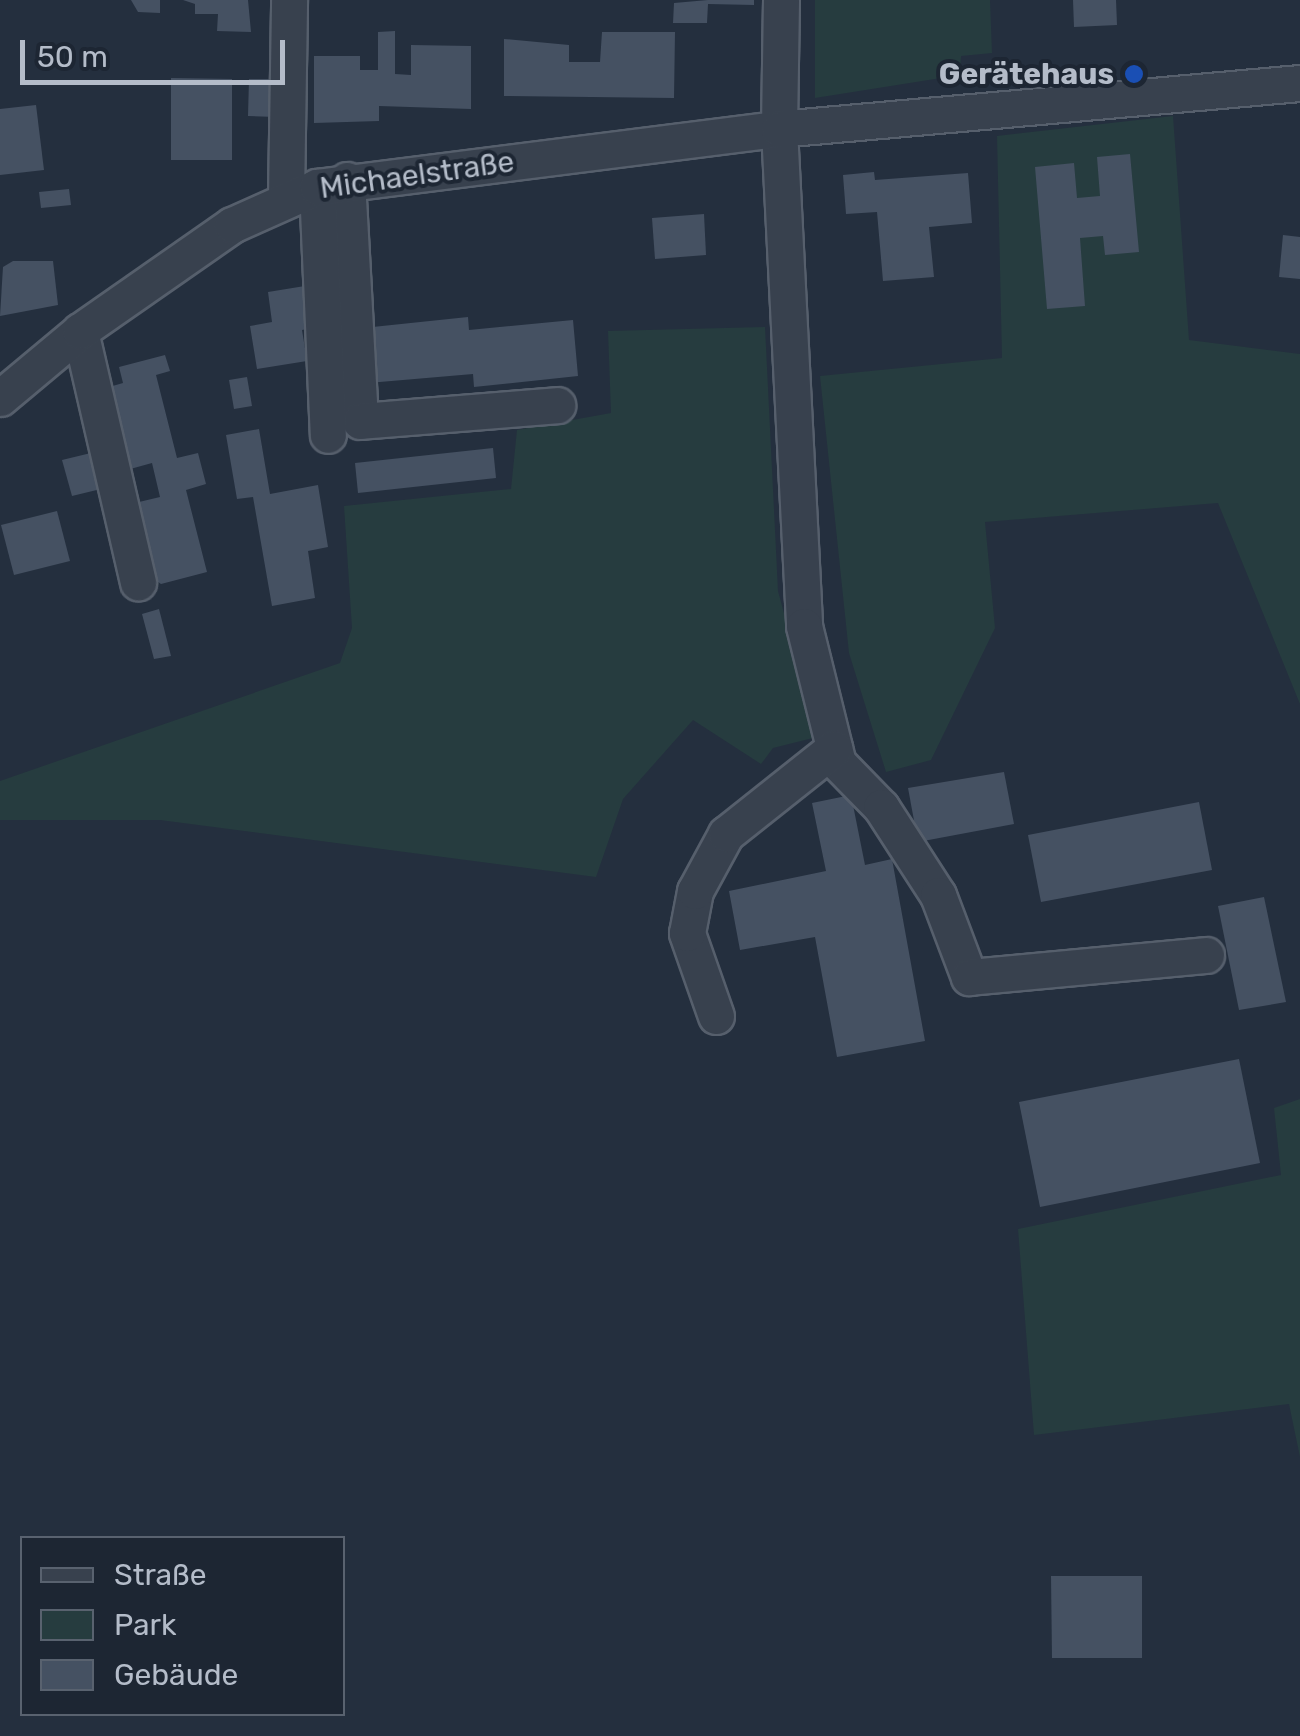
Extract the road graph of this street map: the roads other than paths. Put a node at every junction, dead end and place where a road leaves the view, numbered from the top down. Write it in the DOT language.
graph roads {
  1 [pos="289,0"];
  2 [pos="781,0"];
  3 [pos="1300,83"];
  4 [pos="779,129"];
  5 [pos="317,188"];
  6 [pos="80,331"];
  7 [pos="0,398"];
  8 [pos="557,405"];
  9 [pos="328,435"];
  10 [pos="138,582"];
  11 [pos="836,756"];
  12 [pos="1206,955"];
  13 [pos="716,1016"];
  1 -- 5 [label="street"];
  2 -- 4 [label="street"];
  3 -- 4 [label="street, Michaelstraße"];
  4 -- 5 [label="street, Michaelstraße"];
  4 -- 11 [label="street"];
  5 -- 6 [label="street, Michaelstraße"];
  5 -- 8 [label="street"];
  5 -- 9 [label="street"];
  6 -- 7 [label="street, Michaelstraße"];
  6 -- 10 [label="street"];
  11 -- 12 [label="street"];
  11 -- 13 [label="street"];
}
